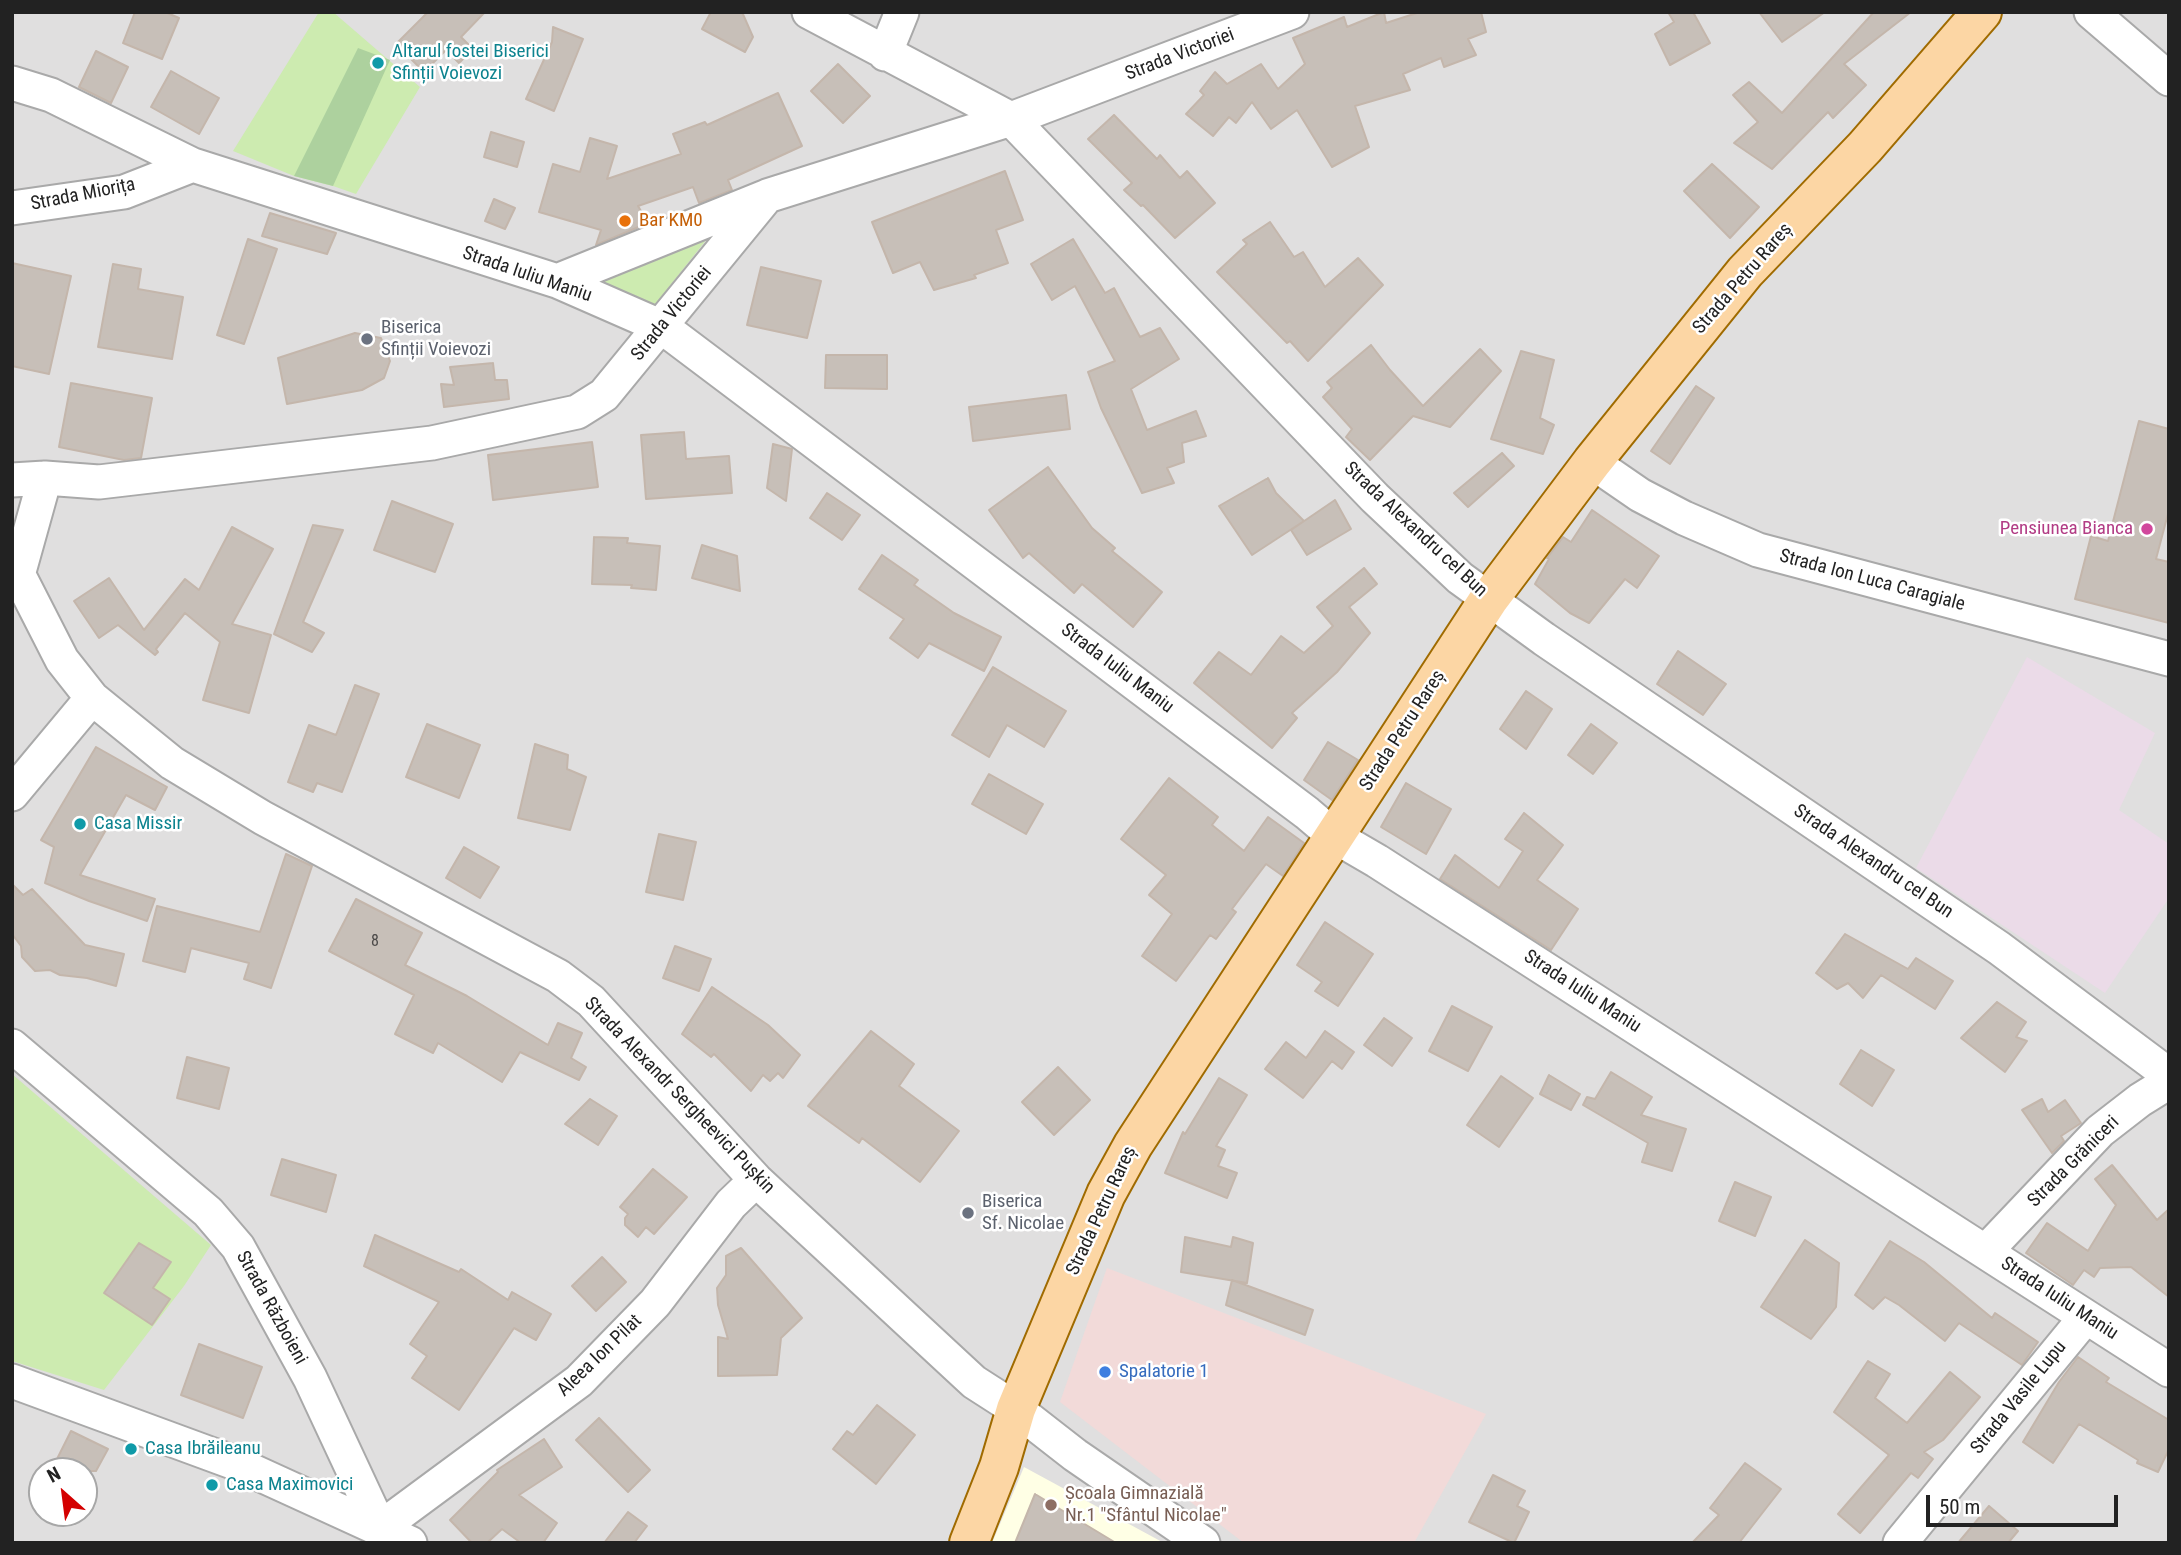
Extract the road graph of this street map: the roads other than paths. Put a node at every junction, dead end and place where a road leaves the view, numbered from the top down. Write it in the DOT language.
graph roads {
  1 [pos="808,12"];
  2 [pos="902,12"];
  3 [pos="1292,12"];
  4 [pos="1982,12"];
  5 [pos="2091,12"];
  6 [pos="885,54"];
  7 [pos="2169,79"];
  8 [pos="12,83"];
  9 [pos="1011,119"];
  10 [pos="193,165"];
  11 [pos="767,196"];
  12 [pos="12,208"];
  13 [pos="557,281"];
  14 [pos="662,327"];
  15 [pos="1592,462"];
  16 [pos="28,479"];
  17 [pos="15,569"];
  18 [pos="1489,599"];
  19 [pos="2169,659"];
  20 [pos="92,698"];
  21 [pos="12,794"];
  22 [pos="1334,836"];
  23 [pos="12,1046"];
  24 [pos="2169,1075"];
  25 [pos="2169,1082"];
  26 [pos="756,1180"];
  27 [pos="1986,1251"];
  28 [pos="2085,1318"];
  29 [pos="2169,1370"];
  30 [pos="12,1381"];
  31 [pos="1016,1409"];
  32 [pos="380,1528"];
  33 [pos="410,1543"];
  34 [pos="969,1543"];
  35 [pos="1203,1543"];
  36 [pos="1900,1543"];
  1 -- 6 [label="street, Strada Alexandru cel Bun"];
  2 -- 6 [label="street"];
  3 -- 9 [label="street, Strada Victoriei"];
  4 -- 15 [label="main road, Strada Petru Rareș"];
  5 -- 7 [label="street"];
  6 -- 9 [label="street, Strada Alexandru cel Bun"];
  8 -- 10 [label="street, Strada Iuliu Maniu"];
  9 -- 11 [label="street, Strada Victoriei"];
  9 -- 18 [label="street, Strada Alexandru cel Bun"];
  10 -- 12 [label="street, Strada Miorița"];
  10 -- 13 [label="street, Strada Iuliu Maniu"];
  11 -- 13 [label="street"];
  11 -- 14 [label="street, Strada Victoriei"];
  13 -- 14 [label="street, Strada Iuliu Maniu"];
  14 -- 16 [label="street, Strada Victoriei"];
  14 -- 22 [label="street, Strada Iuliu Maniu"];
  15 -- 18 [label="main road, Strada Petru Rareș"];
  15 -- 19 [label="street, Strada Ion Luca Caragiale"];
  16 -- 17 [label="street"];
  17 -- 20 [label="street, Strada Alexandr Sergheevici Pușkin"];
  18 -- 22 [label="main road, Strada Petru Rareș"];
  18 -- 24 [label="street, Strada Alexandru cel Bun"];
  20 -- 21 [label="street"];
  20 -- 26 [label="street, Strada Alexandr Sergheevici Pușkin"];
  22 -- 27 [label="street, Strada Iuliu Maniu"];
  22 -- 31 [label="main road, Strada Petru Rareș"];
  23 -- 32 [label="street, Strada Războieni"];
  25 -- 27 [label="street, Strada Grăniceri"];
  26 -- 31 [label="street, Strada Alexandr Sergheevici Pușkin"];
  26 -- 32 [label="street, Aleea Ion Pilat"];
  27 -- 28 [label="street, Strada Iuliu Maniu"];
  28 -- 29 [label="street, Strada Iuliu Maniu"];
  28 -- 36 [label="street, Strada Vasile Lupu"];
  30 -- 32 [label="street"];
  31 -- 34 [label="main road, Strada Petru Rareș"];
  31 -- 35 [label="street, Strada Alexandr Sergheevici Pușkin"];
  32 -- 33 [label="street"];
}
